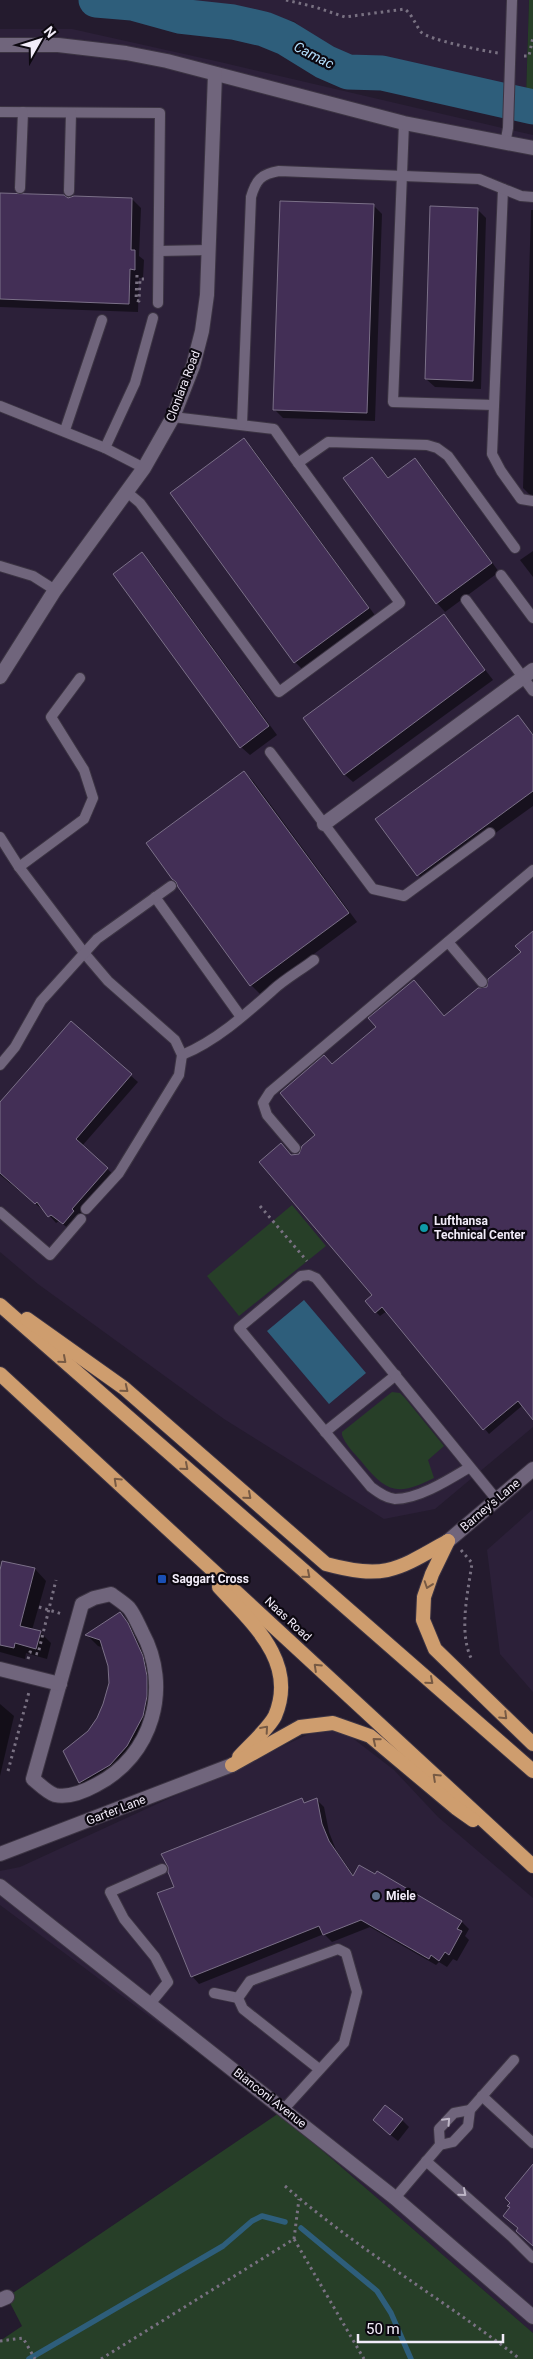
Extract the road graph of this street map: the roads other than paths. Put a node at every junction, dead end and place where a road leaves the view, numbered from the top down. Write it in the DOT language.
graph roads {
  1 [pos="512,0"];
  2 [pos="0,45"];
  3 [pos="215,74"];
  4 [pos="0,112"];
  5 [pos="23,112"];
  6 [pos="70,113"];
  7 [pos="404,123"];
  8 [pos="505,144"];
  9 [pos="533,148"];
  10 [pos="401,177"];
  11 [pos="20,188"];
  12 [pos="504,189"];
  13 [pos="69,191"];
  14 [pos="533,197"];
  15 [pos="208,250"];
  16 [pos="159,251"];
  17 [pos="158,303"];
  18 [pos="153,318"];
  19 [pos="102,320"];
  20 [pos="494,404"];
  21 [pos="0,406"];
  22 [pos="172,417"];
  23 [pos="242,424"];
  24 [pos="65,430"];
  25 [pos="105,448"];
  26 [pos="298,463"];
  27 [pos="144,468"];
  28 [pos="127,492"];
  29 [pos="533,501"];
  30 [pos="515,548"];
  31 [pos="0,566"];
  32 [pos="501,575"];
  33 [pos="55,590"];
  34 [pos="466,600"];
  35 [pos="533,618"];
  36 [pos="528,674"];
  37 [pos="0,677"];
  38 [pos="80,678"];
  39 [pos="533,691"];
  40 [pos="270,752"];
  41 [pos="324,824"];
  42 [pos="490,834"];
  43 [pos="0,837"];
  44 [pos="19,867"];
  45 [pos="533,870"];
  46 [pos="171,886"];
  47 [pos="155,897"];
  48 [pos="448,942"];
  49 [pos="85,954"];
  50 [pos="314,960"];
  51 [pos="482,982"];
  52 [pos="241,1017"];
  53 [pos="182,1056"];
  54 [pos="0,1065"];
  55 [pos="295,1148"];
  56 [pos="86,1209"];
  57 [pos="0,1212"];
  58 [pos="81,1219"];
  59 [pos="0,1300"];
  60 [pos="0,1305"];
  61 [pos="0,1374"];
  62 [pos="396,1375"];
  63 [pos="325,1432"];
  64 [pos="470,1467"];
  65 [pos="533,1469"];
  66 [pos="497,1500"];
  67 [pos="153,1514"];
  68 [pos="449,1539"];
  69 [pos="0,1669"];
  70 [pos="60,1684"];
  71 [pos="533,1744"];
  72 [pos="232,1765"];
  73 [pos="533,1771"];
  74 [pos="511,1846"];
  75 [pos="0,1854"];
  76 [pos="533,1866"];
  77 [pos="162,1869"];
  78 [pos="0,1886"];
  79 [pos="214,1994"];
  80 [pos="238,1998"];
  81 [pos="150,2004"];
  82 [pos="514,2060"];
  83 [pos="319,2069"];
  84 [pos="482,2096"];
  85 [pos="284,2108"];
  86 [pos="470,2110"];
  87 [pos="533,2143"];
  88 [pos="440,2145"];
  89 [pos="426,2161"];
  90 [pos="394,2198"];
  91 [pos="533,2258"];
  92 [pos="533,2317"];
  1 -- 8 [label="lane"];
  2 -- 3 [label="street"];
  3 -- 7 [label="street"];
  3 -- 15 [label="street, Clonlara Road"];
  4 -- 5 [label="lane"];
  5 -- 6 [label="lane"];
  5 -- 11 [label="lane"];
  6 -- 13 [label="lane"];
  6 -- 16 [label="lane"];
  7 -- 8 [label="street"];
  7 -- 10 [label="lane"];
  8 -- 9 [label="street"];
  10 -- 12 [label="lane"];
  10 -- 20 [label="lane"];
  10 -- 23 [label="lane"];
  12 -- 14 [label="lane"];
  12 -- 20 [label="lane"];
  15 -- 16 [label="lane"];
  15 -- 22 [label="street, Clonlara Road"];
  16 -- 17 [label="lane"];
  18 -- 25 [label="lane"];
  19 -- 24 [label="lane"];
  20 -- 29 [label="lane"];
  21 -- 24 [label="lane"];
  22 -- 23 [label="lane"];
  22 -- 27 [label="street, Clonlara Road"];
  23 -- 26 [label="lane"];
  24 -- 25 [label="lane"];
  25 -- 27 [label="lane"];
  26 -- 28 [label="lane"];
  26 -- 30 [label="lane"];
  27 -- 28 [label="street, Clonlara Road"];
  28 -- 33 [label="street, Clonlara Road"];
  31 -- 33 [label="lane"];
  32 -- 35 [label="lane"];
  33 -- 37 [label="street, Clonlara Road"];
  34 -- 36 [label="lane"];
  36 -- 39 [label="lane"];
  36 -- 41 [label="street"];
  38 -- 44 [label="lane"];
  40 -- 41 [label="lane"];
  41 -- 42 [label="lane"];
  43 -- 44 [label="lane"];
  44 -- 49 [label="lane"];
  45 -- 48 [label="lane"];
  46 -- 47 [label="lane"];
  47 -- 49 [label="lane"];
  47 -- 52 [label="lane"];
  48 -- 51 [label="lane"];
  48 -- 55 [label="lane"];
  49 -- 53 [label="lane"];
  49 -- 54 [label="lane"];
  50 -- 52 [label="lane"];
  52 -- 53 [label="lane"];
  53 -- 56 [label="lane"];
  57 -- 58 [label="lane"];
  59 -- 68 [label="highway, one-way"];
  60 -- 73 [label="highway, one-way"];
  67 -- 61 [label="highway, Naas Road, one-way"];
  62 -- 63 [label="lane"];
  62 -- 63 [label="lane"];
  62 -- 64 [label="lane"];
  63 -- 64 [label="lane"];
  64 -- 66 [label="lane"];
  65 -- 66 [label="street, Barney's Lane"];
  66 -- 68 [label="street, Barney's Lane"];
  72 -- 67 [label="highway, one-way"];
  74 -- 67 [label="highway, Naas Road, one-way"];
  68 -- 71 [label="highway, one-way"];
  69 -- 70 [label="street"];
  70 -- 70 [label="street"];
  74 -- 72 [label="highway, one-way"];
  72 -- 75 [label="street, Garter Lane"];
  74 -- 76 [label="highway, Naas Road"];
  77 -- 81 [label="lane"];
  78 -- 81 [label="street, Bianconi Avenue"];
  79 -- 80 [label="lane"];
  80 -- 83 [label="lane"];
  80 -- 83 [label="lane"];
  81 -- 85 [label="street, Bianconi Avenue"];
  82 -- 84 [label="lane"];
  83 -- 85 [label="lane"];
  84 -- 86 [label="lane"];
  84 -- 87 [label="lane"];
  85 -- 90 [label="street, Bianconi Avenue"];
  86 -- 88 [label="lane"];
  88 -- 86 [label="lane, one-way"];
  88 -- 89 [label="lane"];
  89 -- 90 [label="lane"];
  89 -- 91 [label="lane, one-way"];
  90 -- 92 [label="street, Bianconi Avenue"];
}
